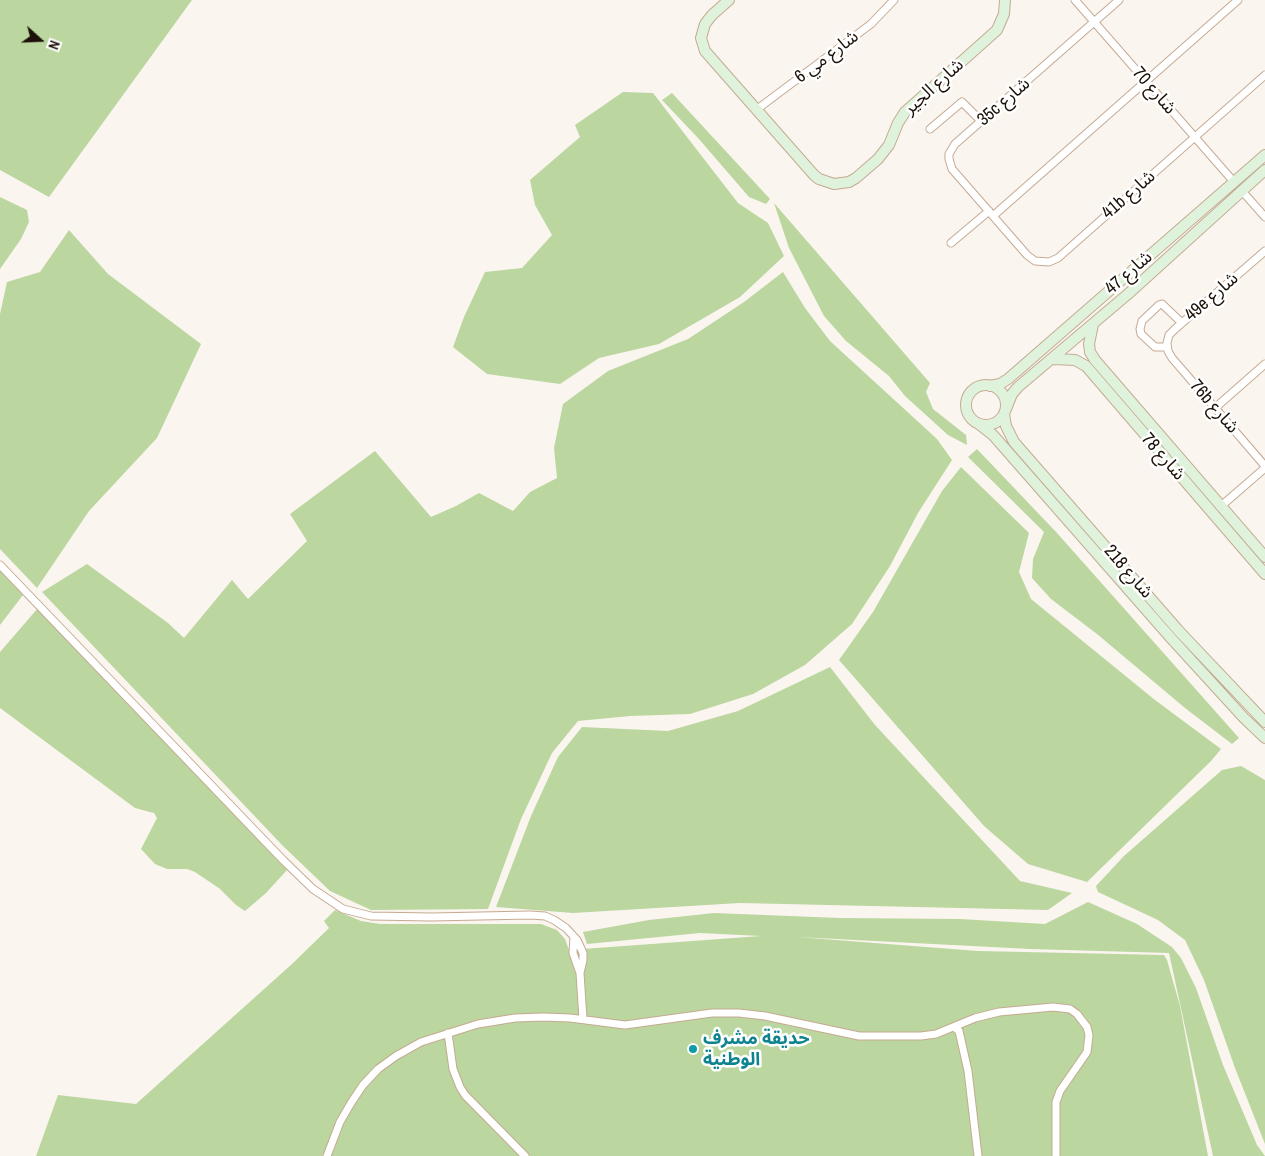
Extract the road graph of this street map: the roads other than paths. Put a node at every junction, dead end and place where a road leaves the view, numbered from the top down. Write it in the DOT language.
graph roads {
  1 [pos="729,0"];
  2 [pos="736,0"];
  3 [pos="894,0"];
  4 [pos="1005,0"];
  5 [pos="1075,0"];
  6 [pos="1119,0"];
  7 [pos="1238,0"];
  8 [pos="1093,23"];
  9 [pos="709,56"];
  10 [pos="1265,75"];
  11 [pos="1146,81"];
  12 [pos="756,110"];
  13 [pos="981,121"];
  14 [pos="930,129"];
  15 [pos="1194,137"];
  16 [pos="1265,155"];
  17 [pos="1265,170"];
  18 [pos="1234,182"];
  19 [pos="1242,191"];
  20 [pos="991,213"];
  21 [pos="1265,217"];
  22 [pos="950,243"];
  23 [pos="1265,251"];
  24 [pos="1182,322"];
  25 [pos="1093,324"];
  26 [pos="1167,347"];
  27 [pos="1053,359"];
  28 [pos="1265,364"];
  29 [pos="990,386"];
  30 [pos="1215,408"];
  31 [pos="1005,411"];
  32 [pos="979,424"];
  33 [pos="1265,467"];
  34 [pos="1220,506"];
  35 [pos="1223,525"];
  36 [pos="1248,538"];
  37 [pos="1265,557"];
  38 [pos="0,565"];
  39 [pos="1265,574"];
  40 [pos="1265,722"];
  41 [pos="1265,738"];
  42 [pos="583,1019"];
  43 [pos="954,1026"];
  44 [pos="448,1033"];
  45 [pos="521,1155"];
  46 [pos="326,1156"];
  47 [pos="978,1156"];
  48 [pos="1056,1156"];
  1 -- 9 [label="street, شارع الجير"];
  2 -- 9 [label="street"];
  3 -- 12 [label="street, شارع مي 6"];
  4 -- 12 [label="street, شارع الجير"];
  5 -- 8 [label="street, شارع 70"];
  6 -- 8 [label="street, 35c شارع"];
  7 -- 11 [label="street"];
  8 -- 11 [label="street, شارع 70"];
  8 -- 13 [label="street, 35c شارع"];
  9 -- 12 [label="street, شارع الجير"];
  10 -- 15 [label="street, 41b شارع"];
  11 -- 15 [label="street, شارع 70"];
  11 -- 20 [label="street"];
  13 -- 14 [label="street"];
  13 -- 20 [label="street, 35c شارع"];
  15 -- 18 [label="street, شارع 70"];
  15 -- 20 [label="street, 41b شارع"];
  16 -- 18 [label="street, شارع 47"];
  17 -- 19 [label="street, شارع 47"];
  18 -- 29 [label="street, شارع 47"];
  19 -- 21 [label="street"];
  19 -- 25 [label="street, شارع 47"];
  20 -- 22 [label="street"];
  23 -- 24 [label="street, 49e شارع"];
  24 -- 26 [label="street, 49e شارع"];
  24 -- 26 [label="street"];
  25 -- 27 [label="street, شارع 47"];
  25 -- 34 [label="street, شارع 78"];
  26 -- 30 [label="street, 76b شارع"];
  27 -- 31 [label="street, شارع 47"];
  27 -- 35 [label="street, شارع 78"];
  28 -- 30 [label="street"];
  29 -- 31 [label="street"];
  29 -- 32 [label="street"];
  30 -- 33 [label="street, 76b شارع"];
  31 -- 32 [label="street"];
  31 -- 40 [label="street, شارع 218"];
  32 -- 41 [label="street"];
  33 -- 34 [label="street"];
  34 -- 36 [label="street, شارع 78"];
  35 -- 36 [label="street"];
  35 -- 39 [label="street, شارع 78"];
  36 -- 37 [label="street, شارع 78"];
  38 -- 42 [label="street"];
  42 -- 43 [label="street"];
  42 -- 44 [label="street"];
  43 -- 47 [label="street"];
  43 -- 48 [label="street"];
  44 -- 45 [label="street"];
  44 -- 46 [label="street"];
}
